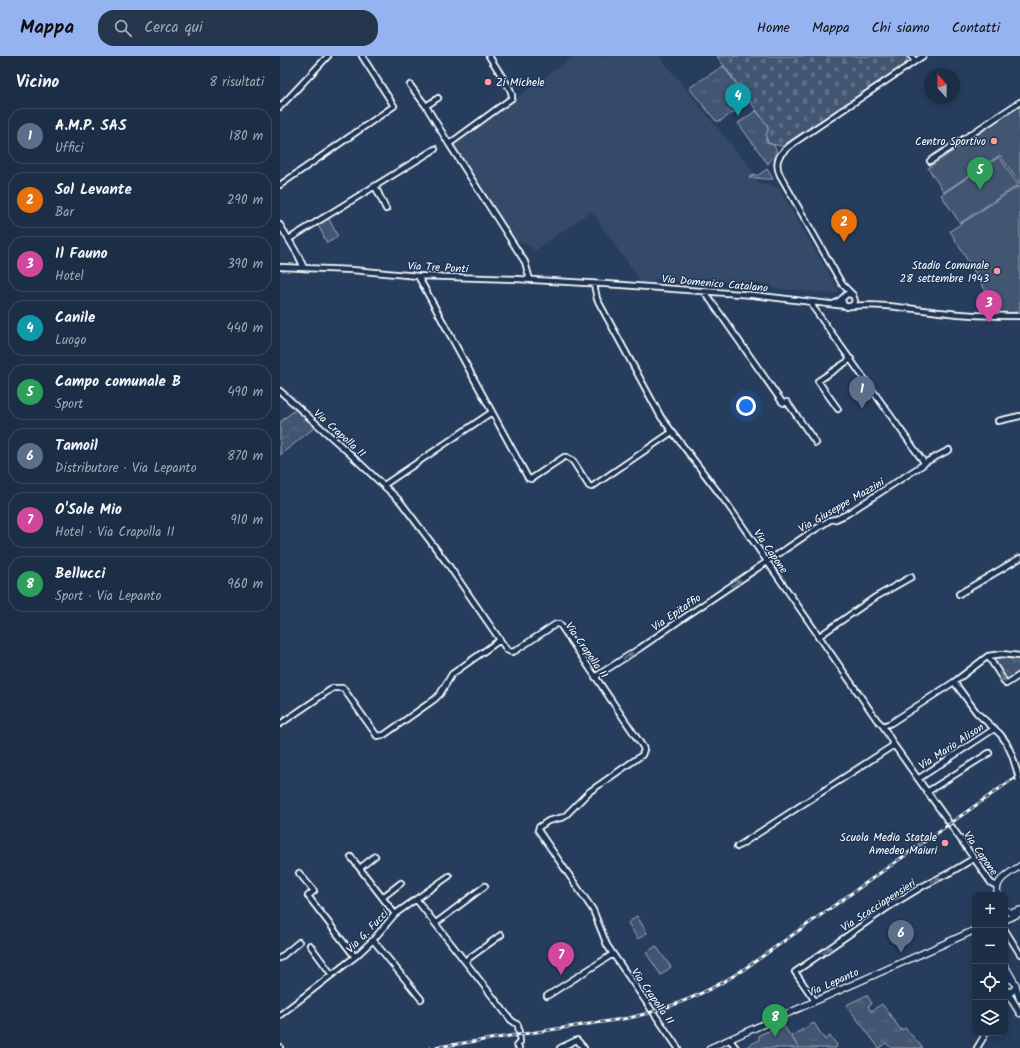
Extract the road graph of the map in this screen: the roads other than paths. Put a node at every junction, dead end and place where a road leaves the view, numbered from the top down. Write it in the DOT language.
graph roads {
  1 [pos="328,56"];
  2 [pos="362,56"];
  3 [pos="489,56"];
  4 [pos="912,56"];
  5 [pos="923,56"];
  6 [pos="915,61"];
  7 [pos="410,84"];
  8 [pos="438,98"];
  9 [pos="1020,102"];
  10 [pos="426,106"];
  11 [pos="280,107"];
  12 [pos="449,144"];
  13 [pos="435,149"];
  14 [pos="930,161"];
  15 [pos="280,185"];
  16 [pos="375,186"];
  17 [pos="386,209"];
  18 [pos="280,225"];
  19 [pos="289,239"];
  20 [pos="280,267"];
  21 [pos="304,268"];
  22 [pos="418,276"];
  23 [pos="530,280"];
  24 [pos="594,284"];
  25 [pos="842,284"];
  26 [pos="704,291"];
  27 [pos="854,297"];
  28 [pos="842,298"];
  29 [pos="812,302"];
  30 [pos="833,304"];
  31 [pos="863,305"];
  32 [pos="848,306"];
  33 [pos="1020,316"];
  34 [pos="851,359"];
  35 [pos="280,391"];
  36 [pos="838,409"];
  37 [pos="492,412"];
  38 [pos="1020,416"];
  39 [pos="998,421"];
  40 [pos="672,432"];
  41 [pos="816,443"];
  42 [pos="949,450"];
  43 [pos="924,463"];
  44 [pos="384,485"];
  45 [pos="1020,558"];
  46 [pos="767,562"];
  47 [pos="911,577"];
  48 [pos="959,594"];
  49 [pos="818,637"];
  50 [pos="500,640"];
  51 [pos="988,656"];
  52 [pos="1020,656"];
  53 [pos="1020,675"];
  54 [pos="595,677"];
  55 [pos="954,682"];
  56 [pos="280,724"];
  57 [pos="883,726"];
  58 [pos="994,729"];
  59 [pos="894,745"];
  60 [pos="989,753"];
  61 [pos="918,779"];
  62 [pos="1019,782"];
  63 [pos="927,792"];
  64 [pos="948,821"];
  65 [pos="952,827"];
  66 [pos="737,847"];
  67 [pos="375,856"];
  68 [pos="351,857"];
  69 [pos="973,859"];
  70 [pos="1020,866"];
  71 [pos="360,868"];
  72 [pos="299,872"];
  73 [pos="449,876"];
  74 [pos="401,883"];
  75 [pos="485,886"];
  76 [pos="997,886"];
  77 [pos="998,892"];
  78 [pos="383,897"];
  79 [pos="416,899"];
  80 [pos="1020,910"];
  81 [pos="1008,913"];
  82 [pos="395,914"];
  83 [pos="1020,914"];
  84 [pos="1008,919"];
  85 [pos="436,923"];
  86 [pos="972,931"];
  87 [pos="501,935"];
  88 [pos="963,935"];
  89 [pos="972,935"];
  90 [pos="1008,935"];
  91 [pos="373,940"];
  92 [pos="299,942"];
  93 [pos="310,945"];
  94 [pos="612,954"];
  95 [pos="1020,954"];
  96 [pos="355,957"];
  97 [pos="280,958"];
  98 [pos="465,961"];
  99 [pos="1008,971"];
  100 [pos="332,975"];
  101 [pos="1008,979"];
  102 [pos="1013,980"];
  103 [pos="1016,987"];
  104 [pos="1008,992"];
  105 [pos="1008,995"];
  106 [pos="547,996"];
  107 [pos="421,999"];
  108 [pos="1020,999"];
  109 [pos="815,1001"];
  110 [pos="1008,1002"];
  111 [pos="1015,1004"];
  112 [pos="1020,1013"];
  113 [pos="280,1016"];
  114 [pos="984,1036"];
  115 [pos="730,1040"];
  116 [pos="519,1048"];
  117 [pos="560,1048"];
  118 [pos="584,1048"];
  119 [pos="678,1048"];
  120 [pos="710,1048"];
  121 [pos="736,1048"];
  122 [pos="977,1048"];
  1 -- 11 [label="street"];
  2 -- 15 [label="street"];
  3 -- 12 [label="street"];
  4 -- 6 [label="street"];
  5 -- 6 [label="street"];
  6 -- 25 [label="street"];
  7 -- 10 [label="street"];
  8 -- 10 [label="street"];
  9 -- 14 [label="street"];
  10 -- 12 [label="street"];
  12 -- 23 [label="street"];
  13 -- 16 [label="street"];
  16 -- 17 [label="street"];
  16 -- 19 [label="street"];
  18 -- 19 [label="street"];
  19 -- 21 [label="street"];
  20 -- 21 [label="street, Via Tre Ponti"];
  21 -- 22 [label="street, Via Tre Ponti"];
  22 -- 23 [label="street, Via Tre Ponti"];
  22 -- 37 [label="street"];
  23 -- 24 [label="street, Via Tre Ponti"];
  24 -- 26 [label="street, Via Domenico Catalano"];
  24 -- 40 [label="street, Via Capone"];
  25 -- 27 [label="street"];
  25 -- 28 [label="street"];
  26 -- 29 [label="street, Via Domenico Catalano"];
  26 -- 41 [label="street"];
  27 -- 28 [label="street"];
  27 -- 31 [label="street"];
  27 -- 32 [label="street"];
  28 -- 30 [label="street"];
  28 -- 32 [label="street"];
  29 -- 30 [label="street, Via Domenico Catalano"];
  29 -- 34 [label="street"];
  30 -- 32 [label="street, Via Domenico Catalano"];
  31 -- 32 [label="street, Via Domenico Catalano"];
  31 -- 33 [label="street, Via Domenico Catalano"];
  34 -- 36 [label="street"];
  34 -- 43 [label="street"];
  35 -- 44 [label="street, Via Crapolla II"];
  37 -- 40 [label="street"];
  37 -- 44 [label="street"];
  38 -- 39 [label="street"];
  40 -- 46 [label="street, Via Capone"];
  42 -- 43 [label="street, Via Giuseppe Mazzini"];
  43 -- 46 [label="street, Via Giuseppe Mazzini"];
  44 -- 50 [label="street, Via Crapolla II"];
  45 -- 48 [label="street"];
  46 -- 49 [label="street, Via Capone"];
  54 -- 46 [label="street, Via Epitaffio, one-way"];
  47 -- 49 [label="street"];
  49 -- 57 [label="street, Via Capone"];
  50 -- 54 [label="street, Via Crapolla II"];
  50 -- 56 [label="street"];
  51 -- 52 [label="street"];
  51 -- 53 [label="street, one-way"];
  51 -- 55 [label="street"];
  54 -- 94 [label="street, Via Crapolla II"];
  55 -- 57 [label="street"];
  55 -- 58 [label="street"];
  57 -- 59 [label="street, Via Capone"];
  58 -- 61 [label="street, Via Mario Alison"];
  58 -- 62 [label="street, bridge"];
  59 -- 61 [label="street, Via Capone"];
  59 -- 66 [label="street"];
  60 -- 63 [label="street"];
  61 -- 63 [label="street, Via Capone"];
  63 -- 64 [label="street, Via Capone"];
  65 -- 69 [label="street, Via Capone"];
  67 -- 71 [label="street"];
  68 -- 71 [label="street"];
  69 -- 76 [label="street, Via Capone"];
  109 -- 69 [label="street, Via Scacciapensieri, one-way"];
  70 -- 76 [label="main road"];
  71 -- 78 [label="street"];
  72 -- 96 [label="street"];
  73 -- 79 [label="street, Via G. Fucci"];
  74 -- 78 [label="street"];
  75 -- 85 [label="street"];
  76 -- 77 [label="main road"];
  78 -- 82 [label="street"];
  79 -- 82 [label="street, Via G. Fucci"];
  79 -- 85 [label="street"];
  80 -- 81 [label="main road"];
  82 -- 91 [label="street, Via G. Fucci"];
  83 -- 84 [label="main road"];
  85 -- 98 [label="street"];
  86 -- 88 [label="main road, Via Lepanto"];
  87 -- 98 [label="street"];
  88 -- 89 [label="main road, Via Lepanto"];
  88 -- 109 [label="main road, Via Lepanto"];
  90 -- 95 [label="street"];
  91 -- 96 [label="street, Via G. Fucci"];
  91 -- 107 [label="street"];
  92 -- 97 [label="street"];
  93 -- 100 [label="street"];
  94 -- 106 [label="street"];
  94 -- 119 [label="street, Via Crapolla II"];
  96 -- 100 [label="street, Via G. Fucci"];
  98 -- 116 [label="street"];
  99 -- 102 [label="main road"];
  100 -- 113 [label="street, Via G. Fucci"];
  101 -- 102 [label="main road"];
  102 -- 103 [label="main road"];
  103 -- 104 [label="main road"];
  103 -- 108 [label="highway"];
  105 -- 111 [label="highway"];
  109 -- 115 [label="main road, Via Lepanto"];
  110 -- 111 [label="highway"];
  111 -- 112 [label="highway"];
  114 -- 122 [label="street"];
  115 -- 120 [label="main road, Via Lepanto"];
  115 -- 121 [label="street"];
  117 -- 118 [label="street"];
}
